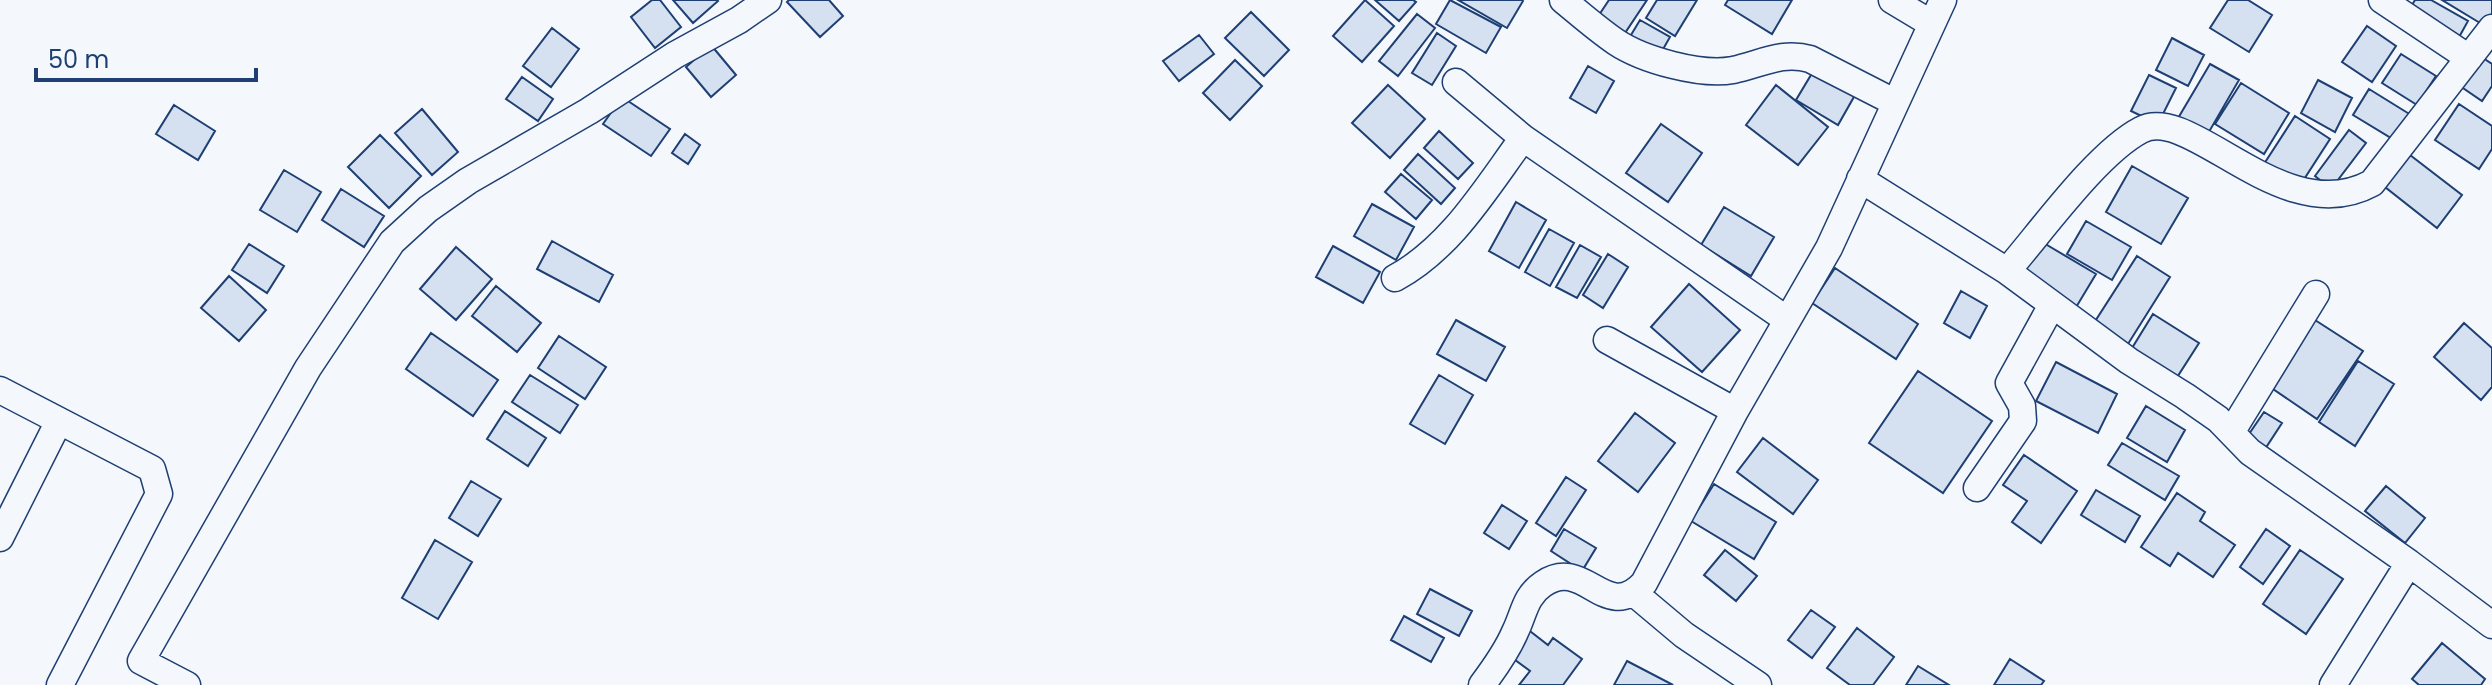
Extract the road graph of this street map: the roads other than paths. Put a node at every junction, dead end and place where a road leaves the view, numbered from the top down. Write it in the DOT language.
graph roads {
  1 [pos="768,0"];
  2 [pos="1563,0"];
  3 [pos="1892,0"];
  4 [pos="1943,0"];
  5 [pos="2397,4"];
  6 [pos="1932,24"];
  7 [pos="2492,28"];
  8 [pos="2469,58"];
  9 [pos="1456,82"];
  10 [pos="1894,102"];
  11 [pos="1523,138"];
  12 [pos="1860,179"];
  13 [pos="2007,271"];
  14 [pos="1395,278"];
  15 [pos="2316,294"];
  16 [pos="2052,305"];
  17 [pos="1786,319"];
  18 [pos="1607,340"];
  19 [pos="0,390"];
  20 [pos="1735,411"];
  21 [pos="59,421"];
  22 [pos="2232,431"];
  23 [pos="1977,488"];
  24 [pos="0,538"];
  25 [pos="2409,563"];
  26 [pos="1634,593"];
  27 [pos="2492,625"];
  28 [pos="60,685"];
  29 [pos="187,685"];
  30 [pos="1482,685"];
  31 [pos="1758,685"];
  32 [pos="2333,685"];
  1 -- 29 [label="street"];
  2 -- 10 [label="street"];
  3 -- 6 [label="street"];
  4 -- 6 [label="street"];
  5 -- 8 [label="street"];
  6 -- 10 [label="street"];
  7 -- 8 [label="street"];
  8 -- 13 [label="street"];
  9 -- 11 [label="street"];
  10 -- 12 [label="street"];
  11 -- 14 [label="street"];
  11 -- 17 [label="street"];
  12 -- 13 [label="street"];
  12 -- 17 [label="street"];
  13 -- 16 [label="street"];
  15 -- 22 [label="street"];
  16 -- 22 [label="street"];
  16 -- 23 [label="street"];
  17 -- 20 [label="street"];
  18 -- 20 [label="street"];
  19 -- 21 [label="street"];
  20 -- 26 [label="street"];
  21 -- 24 [label="street"];
  21 -- 28 [label="street"];
  22 -- 25 [label="street"];
  25 -- 27 [label="street"];
  25 -- 32 [label="street"];
  26 -- 30 [label="street"];
  26 -- 31 [label="street"];
}
